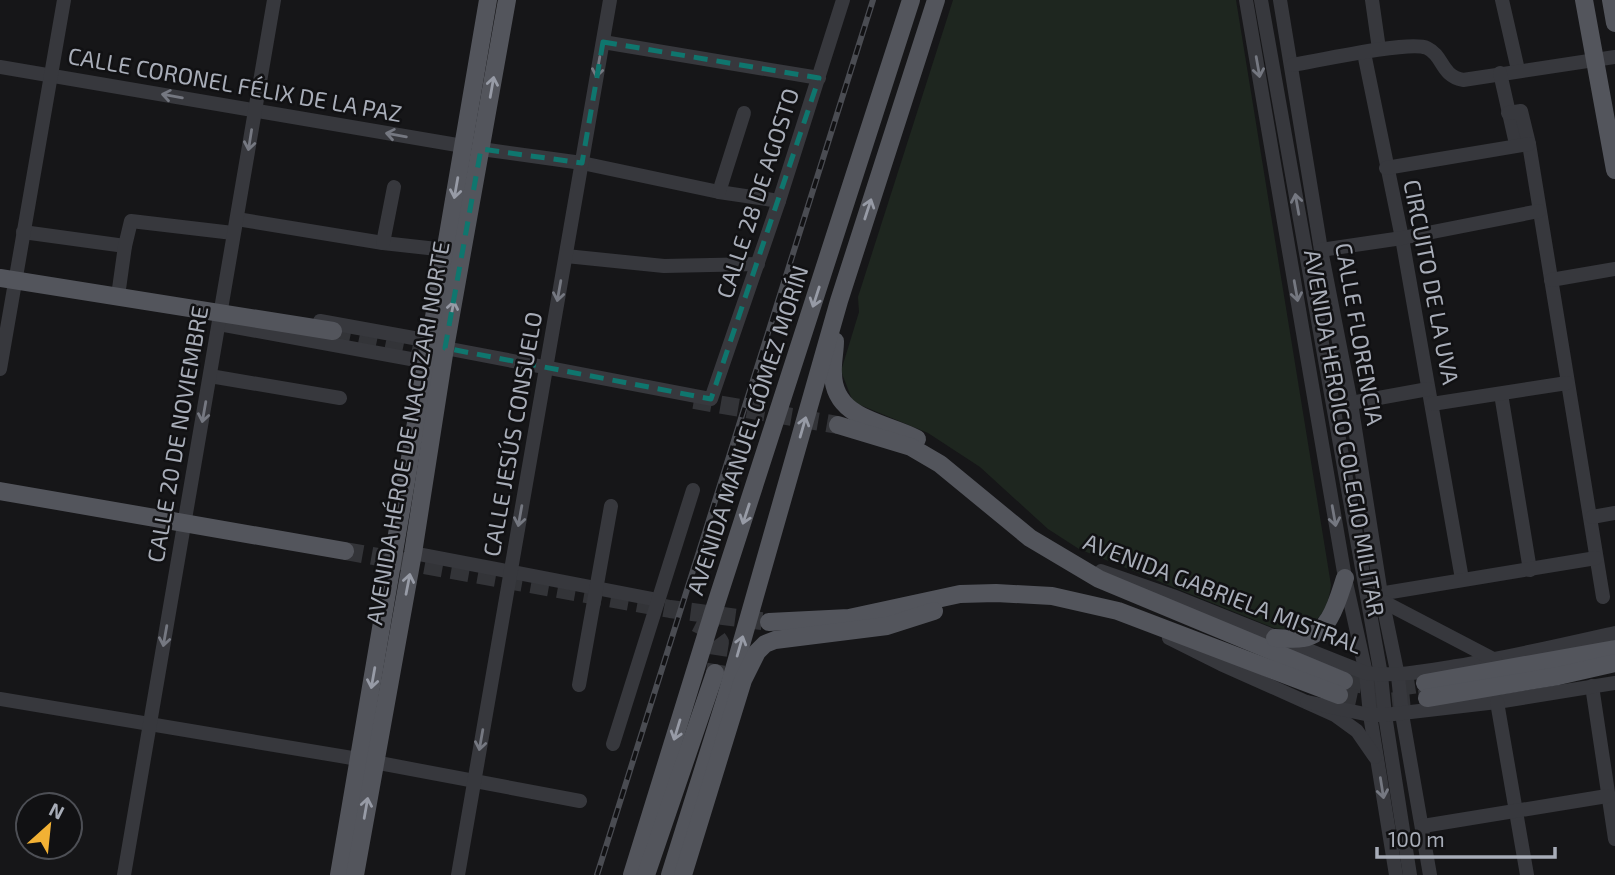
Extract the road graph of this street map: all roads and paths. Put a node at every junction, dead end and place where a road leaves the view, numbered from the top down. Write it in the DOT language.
graph roads {
  1 [pos="64,0"];
  2 [pos="274,0"];
  3 [pos="488,0"];
  4 [pos="507,0"];
  5 [pos="610,0"];
  6 [pos="843,0"];
  7 [pos="911,0"];
  8 [pos="936,0"];
  9 [pos="1246,0"];
  10 [pos="1261,0"];
  11 [pos="1280,0"];
  12 [pos="1372,0"];
  13 [pos="1502,0"];
  14 [pos="1584,0"];
  15 [pos="1611,0"];
  16 [pos="1615,23"];
  17 [pos="603,42"];
  18 [pos="1379,49"];
  19 [pos="1364,53"];
  20 [pos="1615,57"];
  21 [pos="1595,60"];
  22 [pos="1292,65"];
  23 [pos="0,67"];
  24 [pos="1518,70"];
  25 [pos="1500,73"];
  26 [pos="52,76"];
  27 [pos="819,78"];
  28 [pos="255,110"];
  29 [pos="744,113"];
  30 [pos="1522,144"];
  31 [pos="472,147"];
  32 [pos="582,163"];
  33 [pos="1386,168"];
  34 [pos="1615,170"];
  35 [pos="394,187"];
  36 [pos="719,192"];
  37 [pos="779,201"];
  38 [pos="1539,211"];
  39 [pos="235,226"];
  40 [pos="23,232"];
  41 [pos="1402,238"];
  42 [pos="383,243"];
  43 [pos="124,246"];
  44 [pos="446,250"];
  45 [pos="1321,250"];
  46 [pos="566,256"];
  47 [pos="758,264"];
  48 [pos="1615,269"];
  49 [pos="7,279"];
  50 [pos="1551,280"];
  51 [pos="118,296"];
  52 [pos="839,301"];
  53 [pos="220,314"];
  54 [pos="333,331"];
  55 [pos="437,344"];
  56 [pos="427,362"];
  57 [pos="0,369"];
  58 [pos="546,369"];
  59 [pos="210,376"];
  60 [pos="1567,383"];
  61 [pos="1428,389"];
  62 [pos="1501,394"];
  63 [pos="340,398"];
  64 [pos="1351,403"];
  65 [pos="1432,404"];
  66 [pos="838,425"];
  67 [pos="693,490"];
  68 [pos="0,491"];
  69 [pos="611,506"];
  70 [pos="1615,513"];
  71 [pos="1591,517"];
  72 [pos="184,523"];
  73 [pos="1017,528"];
  74 [pos="345,551"];
  75 [pos="413,553"];
  76 [pos="1596,558"];
  77 [pos="1063,559"];
  78 [pos="1530,570"];
  79 [pos="511,571"];
  80 [pos="1345,578"];
  81 [pos="1462,579"];
  82 [pos="596,588"];
  83 [pos="996,593"];
  84 [pos="1366,596"];
  85 [pos="1603,597"];
  86 [pos="1382,598"];
  87 [pos="659,600"];
  88 [pos="1118,611"];
  89 [pos="769,622"];
  90 [pos="1615,633"];
  91 [pos="1275,638"];
  92 [pos="1615,649"];
  93 [pos="1495,660"];
  94 [pos="1615,663"];
  95 [pos="715,673"];
  96 [pos="1366,673"];
  97 [pos="1381,675"];
  98 [pos="1398,676"];
  99 [pos="743,680"];
  100 [pos="1615,683"];
  101 [pos="579,685"];
  102 [pos="1592,686"];
  103 [pos="727,694"];
  104 [pos="0,699"];
  105 [pos="1307,702"];
  106 [pos="1497,702"];
  107 [pos="721,711"];
  108 [pos="1402,714"];
  109 [pos="1377,715"];
  110 [pos="150,724"];
  111 [pos="728,731"];
  112 [pos="613,744"];
  113 [pos="366,761"];
  114 [pos="1378,762"];
  115 [pos="474,781"];
  116 [pos="1414,787"];
  117 [pos="1396,789"];
  118 [pos="1607,796"];
  119 [pos="580,801"];
  120 [pos="1516,812"];
  121 [pos="1423,826"];
  122 [pos="1615,839"];
  123 [pos="1427,857"];
  124 [pos="1408,860"];
  125 [pos="676,873"];
  126 [pos="124,875"];
  127 [pos="339,875"];
  128 [pos="355,875"];
  129 [pos="458,875"];
  130 [pos="632,875"];
  131 [pos="646,875"];
  132 [pos="1396,875"];
  133 [pos="1410,875"];
  134 [pos="1430,875"];
  135 [pos="1527,875"];
  1 -- 26 [label="street"];
  2 -- 28 [label="street, CALLE 20 DE NOVIEMBRE"];
  3 -- 31 [label="main road, AVENIDA HÉROE DE NACOZARI NORTE"];
  31 -- 4 [label="main road, AVENIDA HÉROE DE NACOZARI NORTE, one-way"];
  5 -- 17 [label="street, CALLE JESÚS CONSUELO"];
  6 -- 27 [label="street, CALLE 28 DE AGOSTO"];
  7 -- 130 [label="main road, AVENIDA MANUEL GÓMEZ MORÍN, one-way"];
  52 -- 8 [label="main road, AVENIDA MANUEL GÓMEZ MORÍN, one-way"];
  9 -- 80 [label="street, AVENIDA HEROICO COLEGIO MILITAR, one-way"];
  84 -- 10 [label="street, AVENIDA HEROICO COLEGIO MILITAR, one-way"];
  11 -- 22 [label="street, CALLE FLORENCIA"];
  12 -- 18 [label="street"];
  13 -- 24 [label="street"];
  14 -- 21 [label="main road"];
  15 -- 16 [label="main road"];
  17 -- 27 [label="street"];
  17 -- 32 [label="street, CALLE JESÚS CONSUELO, one-way"];
  18 -- 19 [label="street"];
  18 -- 25 [label="street"];
  19 -- 22 [label="street"];
  19 -- 33 [label="street, CIRCUITO DE LA UVA"];
  20 -- 21 [label="street"];
  21 -- 24 [label="street"];
  21 -- 34 [label="main road"];
  22 -- 45 [label="street, CALLE FLORENCIA"];
  23 -- 26 [label="street, CALLE CORONEL FÉLIX DE LA PAZ"];
  24 -- 25 [label="street"];
  25 -- 30 [label="street"];
  28 -- 26 [label="street, CALLE CORONEL FÉLIX DE LA PAZ, one-way"];
  26 -- 40 [label="street"];
  27 -- 37 [label="street, CALLE 28 DE AGOSTO"];
  31 -- 28 [label="street, CALLE CORONEL FÉLIX DE LA PAZ, one-way"];
  28 -- 39 [label="street, CALLE 20 DE NOVIEMBRE, one-way"];
  29 -- 36 [label="street"];
  30 -- 33 [label="street, CIRCUITO DE LA UVA"];
  30 -- 38 [label="street"];
  31 -- 32 [label="street, CALLE CORONEL FÉLIX DE LA PAZ"];
  31 -- 44 [label="main road, AVENIDA HÉROE DE NACOZARI NORTE, one-way"];
  55 -- 31 [label="main road, AVENIDA HÉROE DE NACOZARI NORTE, one-way"];
  32 -- 36 [label="street, CALLE CORONEL FÉLIX DE LA PAZ"];
  32 -- 46 [label="street, CALLE JESÚS CONSUELO"];
  33 -- 41 [label="street, CIRCUITO DE LA UVA"];
  35 -- 42 [label="street"];
  36 -- 37 [label="street, CALLE CORONEL FÉLIX DE LA PAZ"];
  37 -- 47 [label="street, CALLE 28 DE AGOSTO"];
  38 -- 41 [label="street"];
  38 -- 50 [label="street"];
  39 -- 42 [label="street"];
  39 -- 43 [label="street"];
  39 -- 53 [label="street, CALLE 20 DE NOVIEMBRE"];
  40 -- 43 [label="street"];
  40 -- 49 [label="street"];
  41 -- 45 [label="street"];
  41 -- 61 [label="street, CIRCUITO DE LA UVA"];
  42 -- 44 [label="street"];
  43 -- 51 [label="street"];
  44 -- 55 [label="main road, AVENIDA HÉROE DE NACOZARI NORTE"];
  45 -- 64 [label="street, CALLE FLORENCIA"];
  46 -- 47 [label="street"];
  46 -- 58 [label="street, CALLE JESÚS CONSUELO, one-way"];
  47 -- 58 [label="street, CALLE 28 DE AGOSTO"];
  48 -- 50 [label="street"];
  49 -- 51 [label="main road"];
  49 -- 57 [label="street"];
  50 -- 60 [label="street"];
  51 -- 53 [label="main road"];
  52 -- 73 [label="main road"];
  103 -- 52 [label="main road, AVENIDA MANUEL GÓMEZ MORÍN, one-way"];
  53 -- 54 [label="main road"];
  53 -- 55 [label="street"];
  53 -- 56 [label="street"];
  53 -- 59 [label="street, CALLE 20 DE NOVIEMBRE"];
  55 -- 56 [label="main road, AVENIDA HÉROE DE NACOZARI NORTE"];
  55 -- 58 [label="street"];
  55 -- 75 [label="main road, AVENIDA HÉROE DE NACOZARI NORTE"];
  56 -- 113 [label="main road, AVENIDA HÉROE DE NACOZARI NORTE, one-way"];
  58 -- 79 [label="street, CALLE JESÚS CONSUELO, one-way"];
  59 -- 63 [label="street"];
  59 -- 72 [label="street, CALLE 20 DE NOVIEMBRE, one-way"];
  60 -- 62 [label="street"];
  60 -- 71 [label="street"];
  61 -- 64 [label="street"];
  61 -- 65 [label="street, CIRCUITO DE LA UVA"];
  62 -- 65 [label="street"];
  62 -- 78 [label="street"];
  64 -- 86 [label="street, CALLE FLORENCIA"];
  65 -- 81 [label="street, CIRCUITO DE LA UVA"];
  66 -- 73 [label="main road, AVENIDA GABRIELA MISTRAL"];
  67 -- 87 [label="street"];
  68 -- 72 [label="main road"];
  69 -- 82 [label="street"];
  70 -- 71 [label="street"];
  71 -- 76 [label="street"];
  72 -- 74 [label="main road"];
  72 -- 110 [label="street, CALLE 20 DE NOVIEMBRE, one-way"];
  73 -- 77 [label="main road, AVENIDA GABRIELA MISTRAL"];
  75 -- 79 [label="street"];
  113 -- 75 [label="main road, AVENIDA HÉROE DE NACOZARI NORTE, one-way"];
  76 -- 78 [label="street"];
  76 -- 85 [label="street"];
  77 -- 88 [label="main road, AVENIDA GABRIELA MISTRAL"];
  77 -- 91 [label="street, AVENIDA GABRIELA MISTRAL"];
  78 -- 81 [label="street"];
  79 -- 82 [label="street"];
  79 -- 115 [label="street, CALLE JESÚS CONSUELO, one-way"];
  80 -- 91 [label="main road"];
  80 -- 96 [label="street, AVENIDA HEROICO COLEGIO MILITAR"];
  81 -- 86 [label="street"];
  82 -- 87 [label="street"];
  82 -- 101 [label="street"];
  83 -- 88 [label="main road, AVENIDA GABRIELA MISTRAL"];
  83 -- 89 [label="main road, AVENIDA GABRIELA MISTRAL"];
  83 -- 99 [label="main road"];
  84 -- 86 [label="street"];
  84 -- 97 [label="street, AVENIDA HEROICO COLEGIO MILITAR"];
  86 -- 93 [label="street"];
  86 -- 98 [label="street, CALLE FLORENCIA"];
  87 -- 112 [label="street"];
  88 -- 105 [label="street"];
  90 -- 93 [label="street, AVENIDA GABRIELA MISTRAL"];
  91 -- 96 [label="street, AVENIDA GABRIELA MISTRAL"];
  92 -- 94 [label="main road"];
  93 -- 98 [label="street, AVENIDA GABRIELA MISTRAL"];
  95 -- 131 [label="main road"];
  96 -- 97 [label="street, AVENIDA GABRIELA MISTRAL"];
  96 -- 109 [label="street, AVENIDA HEROICO COLEGIO MILITAR"];
  97 -- 98 [label="street, AVENIDA GABRIELA MISTRAL"];
  97 -- 109 [label="street, AVENIDA HEROICO COLEGIO MILITAR"];
  98 -- 108 [label="street, CALLE FLORENCIA"];
  99 -- 103 [label="main road"];
  99 -- 111 [label="main road"];
  100 -- 102 [label="street"];
  102 -- 106 [label="street"];
  102 -- 118 [label="street"];
  103 -- 107 [label="main road, AVENIDA MANUEL GÓMEZ MORÍN"];
  104 -- 110 [label="street"];
  105 -- 109 [label="street"];
  105 -- 114 [label="street"];
  106 -- 108 [label="street"];
  106 -- 120 [label="street"];
  107 -- 111 [label="main road"];
  107 -- 125 [label="main road, AVENIDA MANUEL GÓMEZ MORÍN"];
  108 -- 109 [label="street"];
  108 -- 116 [label="street"];
  109 -- 114 [label="street, AVENIDA HEROICO COLEGIO MILITAR"];
  109 -- 117 [label="street, AVENIDA HEROICO COLEGIO MILITAR"];
  110 -- 113 [label="street"];
  110 -- 126 [label="street, CALLE 20 DE NOVIEMBRE"];
  111 -- 125 [label="main road"];
  113 -- 115 [label="street"];
  113 -- 127 [label="main road, AVENIDA HÉROE DE NACOZARI NORTE"];
  128 -- 113 [label="main road, AVENIDA HÉROE DE NACOZARI NORTE, one-way"];
  114 -- 132 [label="street, AVENIDA HEROICO COLEGIO MILITAR, one-way"];
  115 -- 119 [label="street"];
  115 -- 129 [label="street, CALLE JESÚS CONSUELO"];
  116 -- 117 [label="street"];
  116 -- 121 [label="street"];
  117 -- 124 [label="street, AVENIDA HEROICO COLEGIO MILITAR"];
  118 -- 120 [label="street"];
  118 -- 122 [label="street"];
  120 -- 121 [label="street"];
  120 -- 135 [label="street"];
  121 -- 123 [label="street"];
  123 -- 124 [label="street"];
  123 -- 134 [label="street"];
  124 -- 133 [label="street, AVENIDA HEROICO COLEGIO MILITAR"];
}
